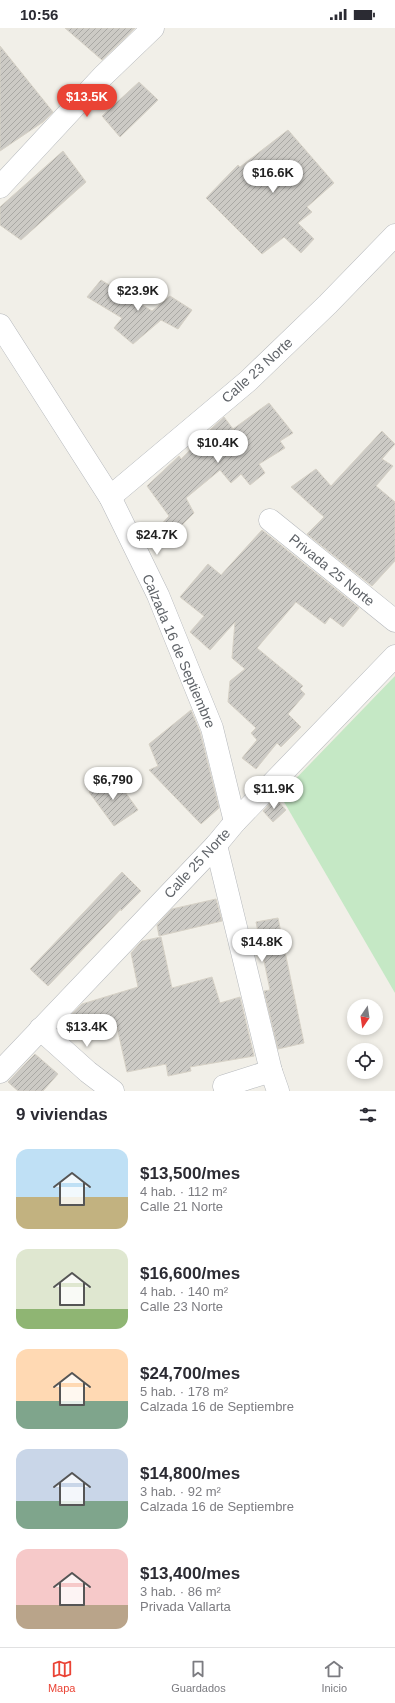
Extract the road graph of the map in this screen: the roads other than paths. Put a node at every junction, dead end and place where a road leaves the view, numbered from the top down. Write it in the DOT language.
graph roads {
  1 [pos="153,28"];
  2 [pos="0,187"];
  3 [pos="395,235"];
  4 [pos="0,325"];
  5 [pos="110,497"];
  6 [pos="270,520"];
  7 [pos="395,620"];
  8 [pos="395,656"];
  9 [pos="235,822"];
  10 [pos="216,845"];
  11 [pos="40,1029"];
  12 [pos="271,1071"];
  13 [pos="0,1072"];
  14 [pos="224,1086"];
  15 [pos="113,1091"];
  16 [pos="278,1091"];
  1 -- 2 [label="street"];
  3 -- 5 [label="street, Calle 23 Norte"];
  4 -- 5 [label="street, Calzada 16 de Septiembre"];
  5 -- 9 [label="street, Calzada 16 de Septiembre"];
  6 -- 7 [label="street, Privada 25 Norte"];
  8 -- 9 [label="street, Calle 25 Norte"];
  9 -- 10 [label="street, Calle 25 Norte"];
  10 -- 11 [label="street, Calle 25 Norte"];
  10 -- 12 [label="street"];
  11 -- 13 [label="street, Calle 25 Norte"];
  11 -- 15 [label="street"];
  12 -- 14 [label="street"];
  12 -- 16 [label="street"];
}
